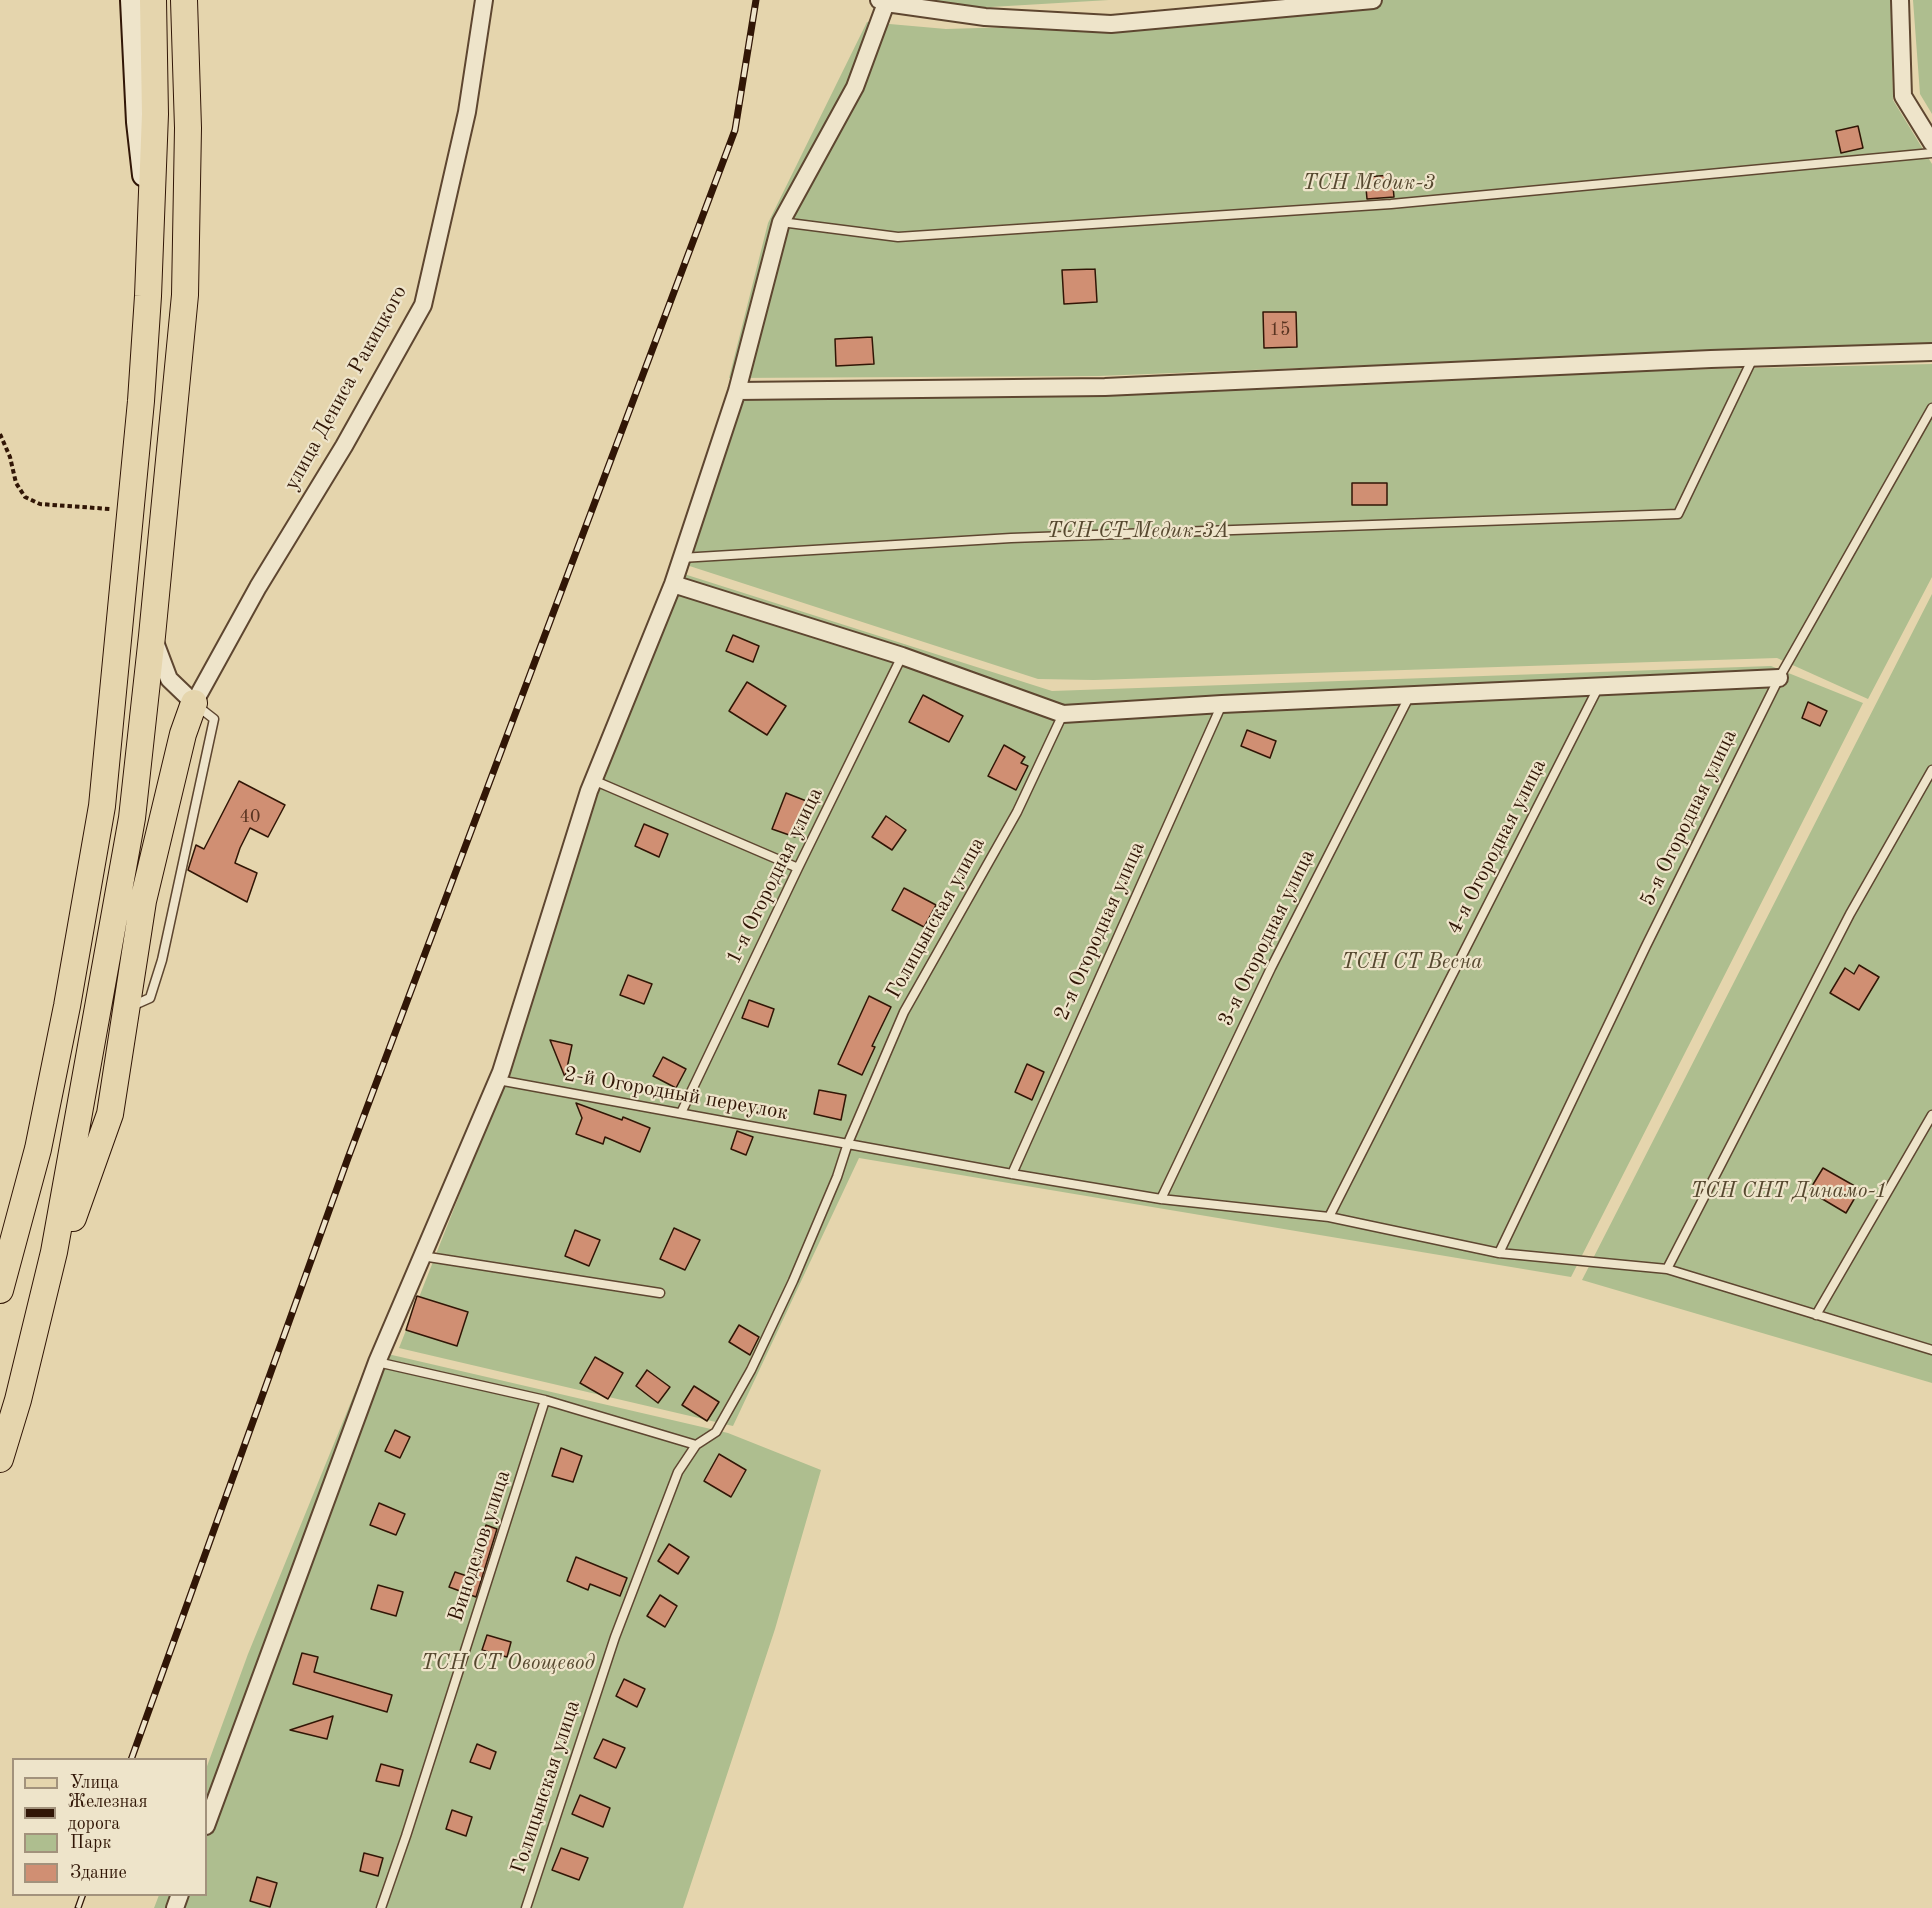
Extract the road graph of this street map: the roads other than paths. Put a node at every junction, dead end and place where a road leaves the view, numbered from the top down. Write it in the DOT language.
graph roads {
  1 [pos="132,0"];
  2 [pos="153,0"];
  3 [pos="184,0"];
  4 [pos="484,0"];
  5 [pos="1373,0"];
  6 [pos="1900,0"];
  7 [pos="883,1"];
  8 [pos="1932,142"];
  9 [pos="1932,153"];
  10 [pos="781,222"];
  11 [pos="150,224"];
  12 [pos="1932,352"];
  13 [pos="1753,358"];
  14 [pos="737,391"];
  15 [pos="1932,408"];
  16 [pos="681,558"];
  17 [pos="673,584"];
  18 [pos="152,636"];
  19 [pos="902,656"];
  20 [pos="1779,678"];
  21 [pos="1599,686"];
  22 [pos="1410,695"];
  23 [pos="194,703"];
  24 [pos="1222,704"];
  25 [pos="1063,714"];
  26 [pos="1932,770"];
  27 [pos="593,780"];
  28 [pos="798,868"];
  29 [pos="498,1080"];
  30 [pos="681,1113"];
  31 [pos="1932,1115"];
  32 [pos="848,1143"];
  33 [pos="1012,1174"];
  34 [pos="1161,1199"];
  35 [pos="1329,1217"];
  36 [pos="54,1252"];
  37 [pos="1499,1253"];
  38 [pos="422,1256"];
  39 [pos="1667,1269"];
  40 [pos="0,1290"];
  41 [pos="660,1293"];
  42 [pos="1816,1315"];
  43 [pos="1932,1350"];
  44 [pos="377,1362"];
  45 [pos="545,1400"];
  46 [pos="696,1445"];
  47 [pos="0,1459"];
  48 [pos="207,1823"];
  49 [pos="381,1908"];
  50 [pos="526,1908"];
  1 -- 11 [label="main road"];
  2 -- 11 [label="main road"];
  3 -- 18 [label="main road"];
  4 -- 23 [label="street, улица Дениса Ракицкого"];
  5 -- 7 [label="street"];
  6 -- 8 [label="street"];
  7 -- 10 [label="street"];
  9 -- 10 [label="lane"];
  10 -- 14 [label="street"];
  11 -- 40 [label="main road"];
  12 -- 13 [label="street"];
  13 -- 14 [label="street"];
  13 -- 16 [label="lane"];
  14 -- 16 [label="street"];
  15 -- 20 [label="lane, 5-я Огородная улица"];
  16 -- 17 [label="street"];
  17 -- 19 [label="street"];
  17 -- 27 [label="street"];
  18 -- 23 [label="street"];
  18 -- 36 [label="main road"];
  19 -- 25 [label="street"];
  19 -- 28 [label="lane, 1-я Огородная улица"];
  20 -- 21 [label="street"];
  20 -- 37 [label="lane, 5-я Огородная улица"];
  21 -- 22 [label="street"];
  21 -- 35 [label="lane, 4-я Огородная улица"];
  22 -- 24 [label="street"];
  22 -- 34 [label="lane, 3-я Огородная улица"];
  23 -- 36 [label="main road"];
  24 -- 25 [label="street"];
  24 -- 33 [label="lane, 2-я Огородная улица"];
  25 -- 32 [label="lane, Голицынская улица"];
  26 -- 39 [label="lane"];
  27 -- 28 [label="lane"];
  27 -- 29 [label="street"];
  28 -- 30 [label="lane, 1-я Огородная улица"];
  29 -- 30 [label="lane, 2-й Огородный переулок"];
  29 -- 38 [label="street"];
  30 -- 32 [label="lane, 2-й Огородный переулок"];
  31 -- 42 [label="lane"];
  32 -- 33 [label="lane, 2-й Огородный переулок"];
  32 -- 46 [label="lane, Голицынская улица"];
  33 -- 34 [label="lane, 2-й Огородный переулок"];
  34 -- 35 [label="lane, 2-й Огородный переулок"];
  35 -- 37 [label="lane, 2-й Огородный переулок"];
  36 -- 47 [label="main road"];
  37 -- 39 [label="lane, 2-й Огородный переулок"];
  38 -- 41 [label="lane"];
  38 -- 44 [label="street"];
  39 -- 42 [label="lane, 2-й Огородный переулок"];
  42 -- 43 [label="lane, 2-й Огородный переулок"];
  44 -- 45 [label="lane"];
  44 -- 48 [label="street"];
  45 -- 46 [label="lane"];
  45 -- 49 [label="lane, Виноделов улица"];
  46 -- 50 [label="lane, Голицынская улица"];
}
